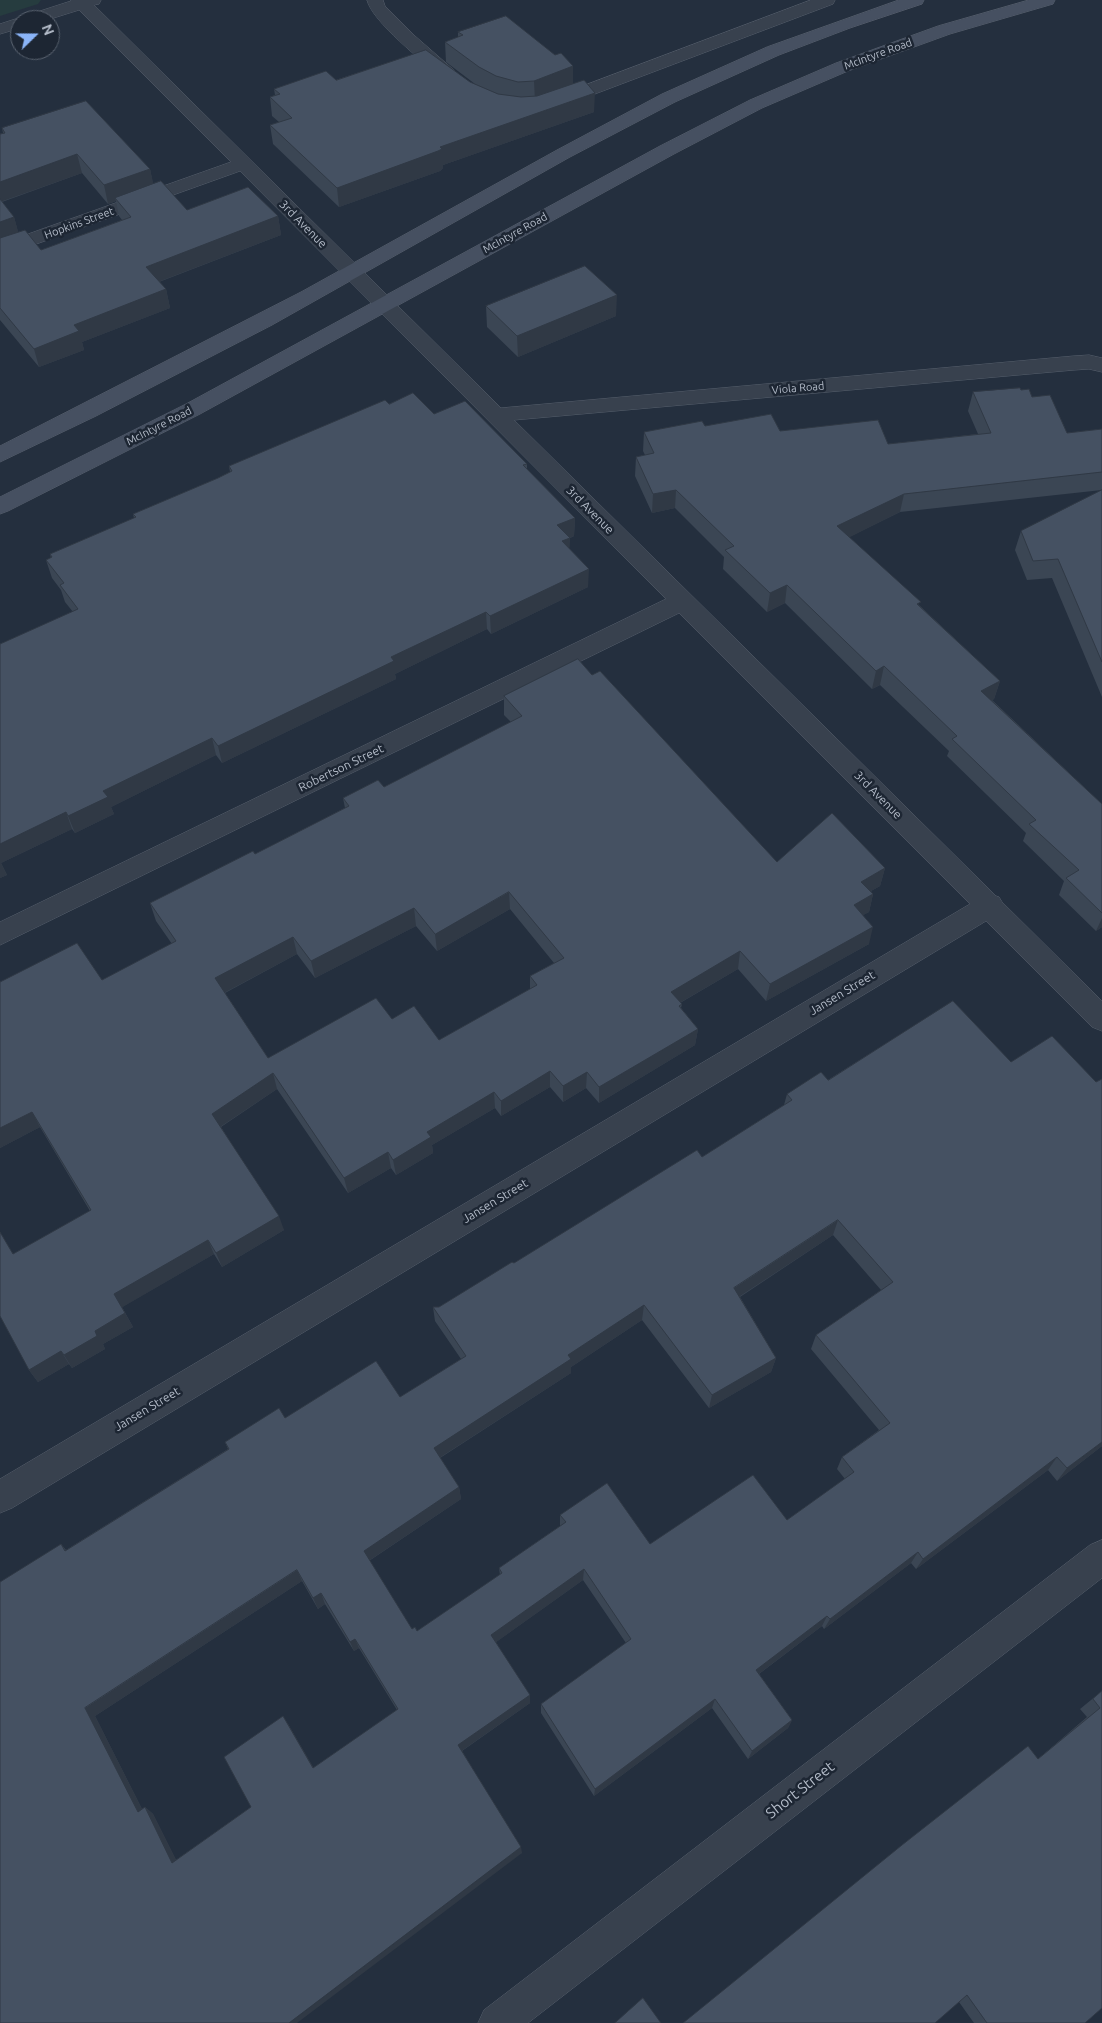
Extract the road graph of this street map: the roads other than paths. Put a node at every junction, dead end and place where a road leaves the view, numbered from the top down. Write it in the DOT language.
graph roads {
  1 [pos="375,0"];
  2 [pos="827,0"];
  3 [pos="916,0"];
  4 [pos="1047,0"];
  5 [pos="84,1"];
  6 [pos="58,10"];
  7 [pos="464,86"];
  8 [pos="538,108"];
  9 [pos="242,164"];
  10 [pos="0,251"];
  11 [pos="352,273"];
  12 [pos="384,305"];
  13 [pos="1102,365"];
  14 [pos="495,415"];
  15 [pos="0,455"];
  16 [pos="0,506"];
  17 [pos="681,602"];
  18 [pos="990,905"];
  19 [pos="0,934"];
  20 [pos="1102,1019"];
  21 [pos="0,1497"];
  22 [pos="1102,1557"];
  23 [pos="497,2023"];
  1 -- 7 [label="street"];
  2 -- 8 [label="street"];
  3 -- 11 [label="main road"];
  4 -- 12 [label="main road, McIntyre Road"];
  5 -- 6 [label="street"];
  5 -- 9 [label="street, 3rd Avenue"];
  9 -- 10 [label="street, Hopkins Street"];
  9 -- 11 [label="street, 3rd Avenue"];
  11 -- 12 [label="street, 3rd Avenue"];
  11 -- 15 [label="main road"];
  12 -- 14 [label="street, 3rd Avenue"];
  12 -- 16 [label="main road, McIntyre Road"];
  13 -- 14 [label="street, Viola Road"];
  14 -- 17 [label="street, 3rd Avenue"];
  17 -- 18 [label="street, 3rd Avenue"];
  17 -- 19 [label="street, Robertson Street"];
  18 -- 20 [label="street, 3rd Avenue"];
  18 -- 21 [label="street, Jansen Street"];
  22 -- 23 [label="street, Short Street"];
}
